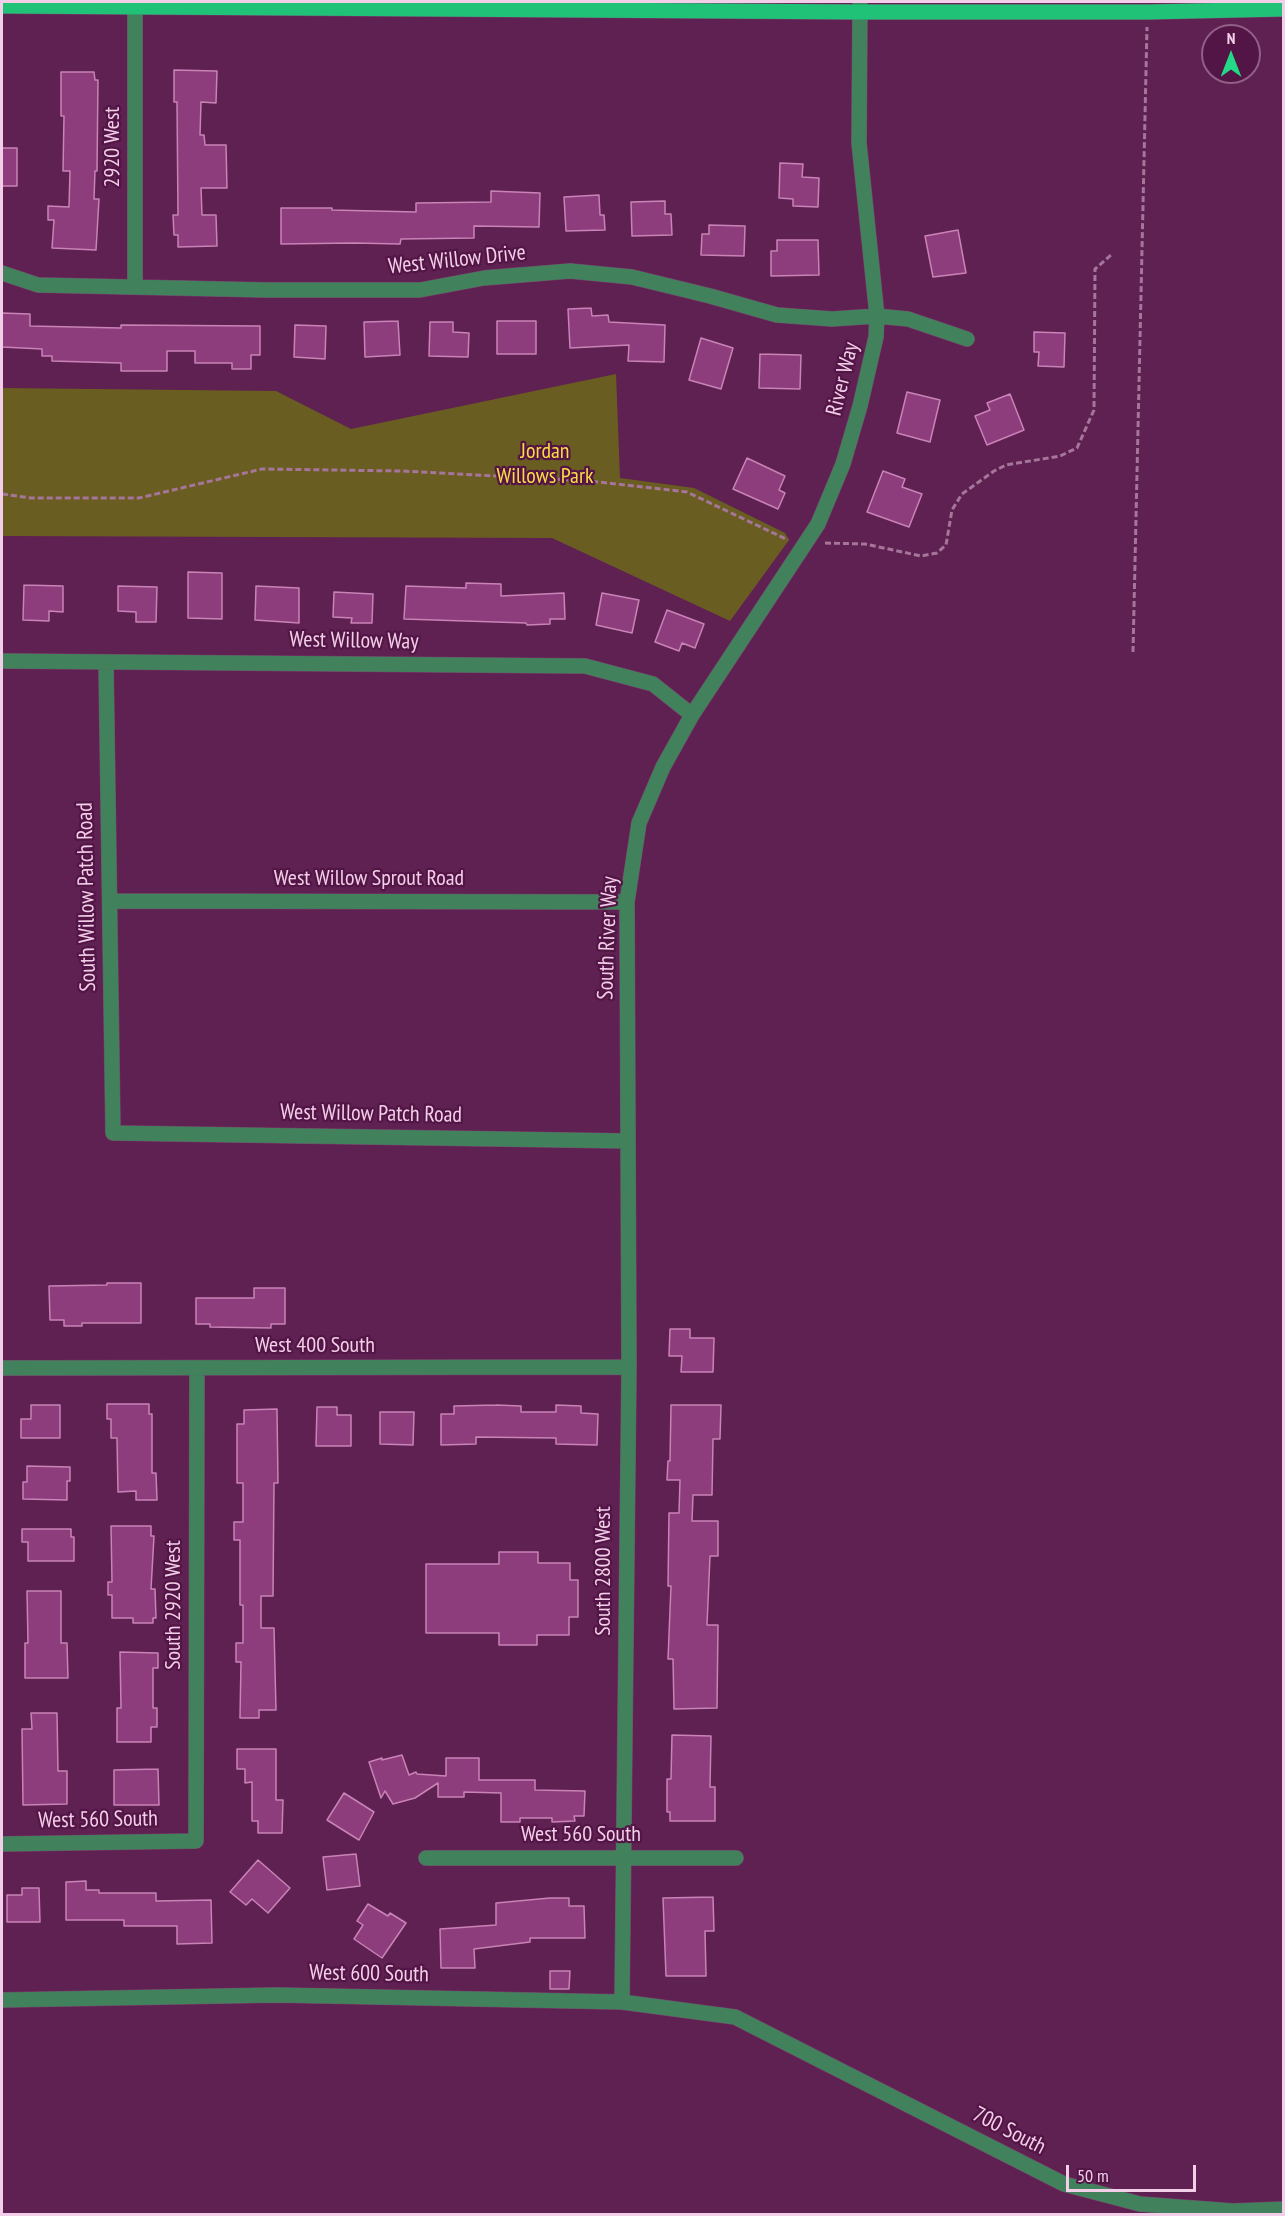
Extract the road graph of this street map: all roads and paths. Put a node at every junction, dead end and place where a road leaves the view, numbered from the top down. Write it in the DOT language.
graph roads {
  1 [pos="2,6"];
  2 [pos="135,7"];
  3 [pos="860,7"];
  4 [pos="1284,9"];
  5 [pos="1148,12"];
  6 [pos="1111,255"];
  7 [pos="2,273"];
  8 [pos="135,287"];
  9 [pos="878,316"];
  10 [pos="967,339"];
  11 [pos="2,494"];
  12 [pos="789,540"];
  13 [pos="825,543"];
  14 [pos="1133,652"];
  15 [pos="2,661"];
  16 [pos="106,662"];
  17 [pos="692,715"];
  18 [pos="110,901"];
  19 [pos="627,902"];
  20 [pos="113,1133"];
  21 [pos="628,1141"];
  22 [pos="629,1367"];
  23 [pos="2,1368"];
  24 [pos="197,1369"];
  25 [pos="196,1841"];
  26 [pos="2,1844"];
  27 [pos="426,1858"];
  28 [pos="624,1858"];
  29 [pos="736,1858"];
  30 [pos="2,2000"];
  31 [pos="621,2002"];
  32 [pos="735,2017"];
  33 [pos="1284,2209"];
  1 -- 2 [label="main road"];
  2 -- 3 [label="main road"];
  2 -- 8 [label="street, 2920 West"];
  3 -- 5 [label="main road"];
  3 -- 9 [label="street, River Way"];
  4 -- 5 [label="main road"];
  5 -- 14 [label="path"];
  6 -- 13 [label="path"];
  7 -- 8 [label="street, West Willow Drive"];
  8 -- 9 [label="street, West Willow Drive"];
  9 -- 10 [label="street, West Willow Drive"];
  9 -- 17 [label="street, River Way"];
  11 -- 12 [label="path"];
  15 -- 16 [label="street, West Willow Way"];
  16 -- 17 [label="street, West Willow Way"];
  16 -- 18 [label="street, South Willow Patch Road"];
  17 -- 19 [label="street, South River Way"];
  18 -- 19 [label="street, West Willow Sprout Road"];
  18 -- 20 [label="street, South Willow Patch Road"];
  19 -- 21 [label="street, South River Way"];
  20 -- 21 [label="street, West Willow Patch Road"];
  21 -- 22 [label="street, South 2800 West"];
  22 -- 24 [label="street, West 400 South"];
  22 -- 28 [label="street, South 2800 West"];
  23 -- 24 [label="street, West 400 South"];
  24 -- 25 [label="street, South 2920 West"];
  25 -- 26 [label="street, West 560 South"];
  27 -- 28 [label="street, West 560 South"];
  28 -- 29 [label="street, West 560 South"];
  28 -- 31 [label="street, South 2800 West"];
  30 -- 31 [label="street, West 600 South"];
  31 -- 32 [label="street, West 600 South"];
  32 -- 33 [label="street, 700 South"];
}
